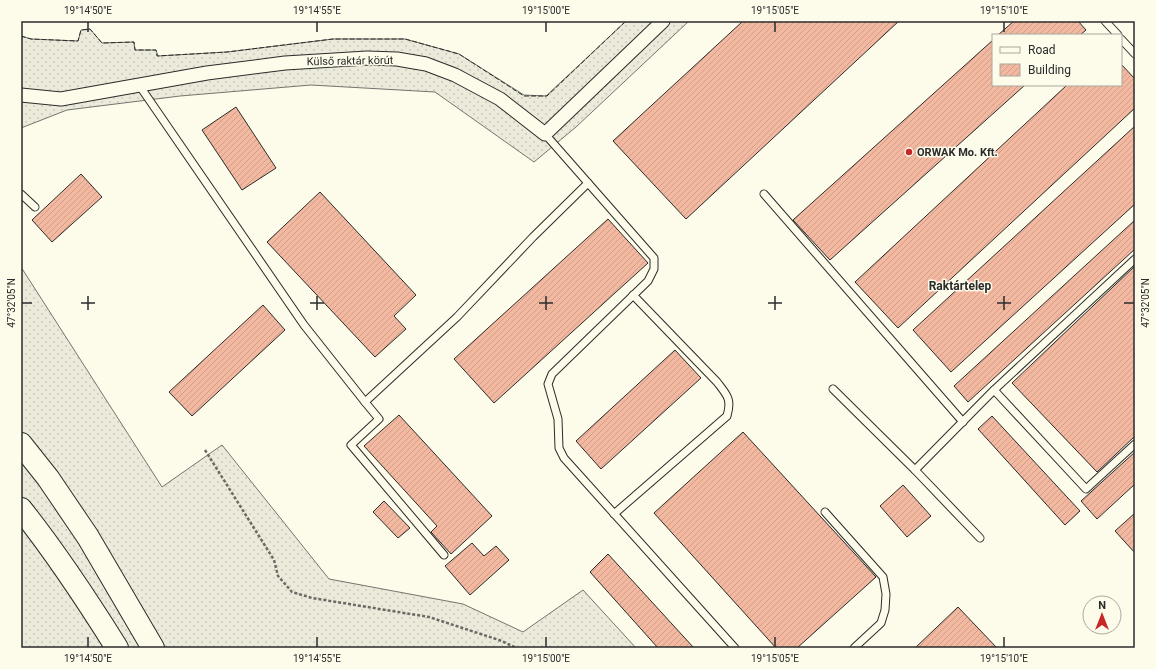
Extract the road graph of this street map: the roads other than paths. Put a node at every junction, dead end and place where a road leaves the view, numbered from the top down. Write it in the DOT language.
graph roads {
  1 [pos="663,21"];
  2 [pos="1105,21"];
  3 [pos="1117,34"];
  4 [pos="1122,40"];
  5 [pos="1135,54"];
  6 [pos="139,85"];
  7 [pos="21,95"];
  8 [pos="545,134"];
  9 [pos="588,183"];
  10 [pos="21,194"];
  11 [pos="764,194"];
  12 [pos="35,207"];
  13 [pos="1135,260"];
  14 [pos="633,296"];
  15 [pos="833,389"];
  16 [pos="994,390"];
  17 [pos="365,402"];
  18 [pos="963,422"];
  19 [pos="21,444"];
  20 [pos="1135,444"];
  21 [pos="915,470"];
  22 [pos="21,509"];
  23 [pos="825,512"];
  24 [pos="614,514"];
  25 [pos="980,538"];
  26 [pos="444,555"];
  27 [pos="117,648"];
  28 [pos="153,648"];
  29 [pos="735,648"];
  30 [pos="854,648"];
  1 -- 8 [label="street"];
  2 -- 3 [label="lane"];
  4 -- 5 [label="lane"];
  6 -- 7 [label="street, Külső raktár körút"];
  6 -- 8 [label="street, Külső raktár körút"];
  6 -- 17 [label="lane"];
  8 -- 9 [label="lane"];
  9 -- 14 [label="lane"];
  9 -- 17 [label="lane"];
  10 -- 12 [label="lane"];
  11 -- 18 [label="lane"];
  13 -- 16 [label="lane"];
  14 -- 24 [label="lane"];
  14 -- 24 [label="lane"];
  15 -- 21 [label="lane"];
  16 -- 18 [label="lane"];
  16 -- 20 [label="lane"];
  17 -- 26 [label="lane"];
  18 -- 21 [label="lane"];
  19 -- 28 [label="highway"];
  21 -- 25 [label="lane"];
  22 -- 27 [label="highway"];
  23 -- 30 [label="lane"];
  24 -- 29 [label="lane"];
}
